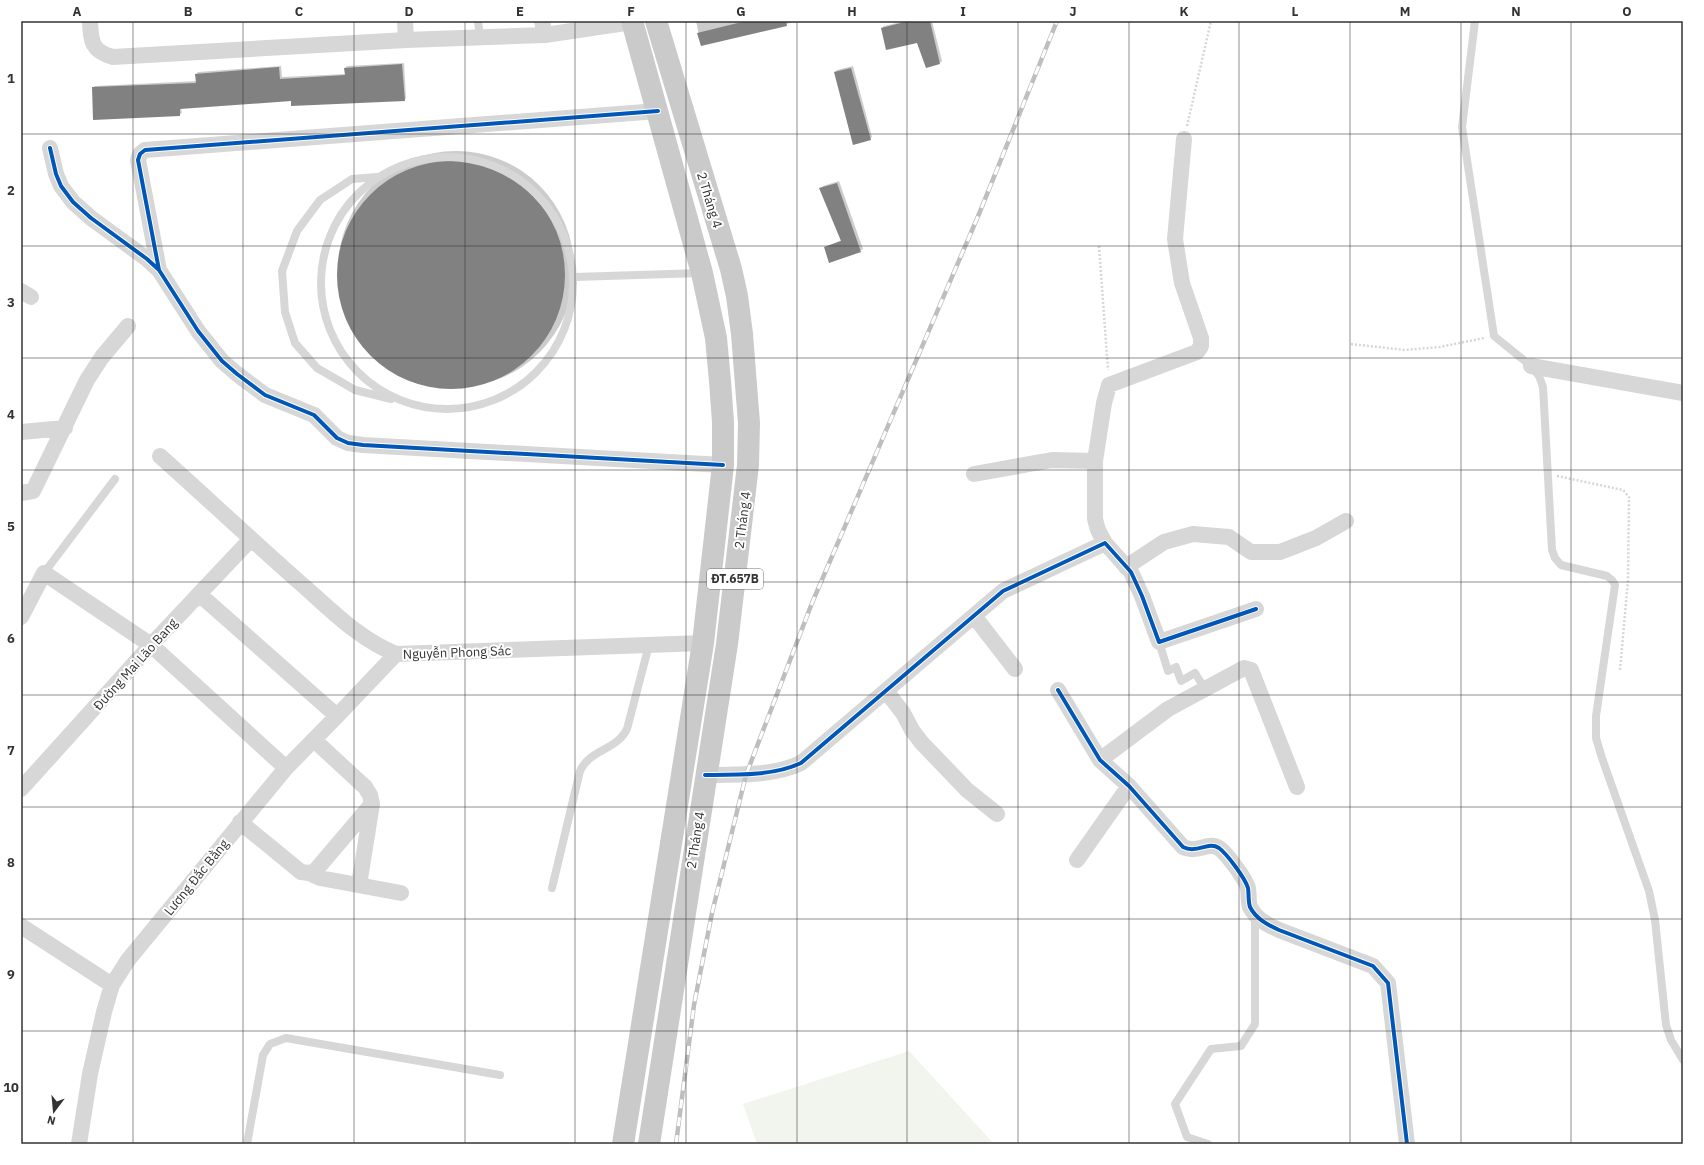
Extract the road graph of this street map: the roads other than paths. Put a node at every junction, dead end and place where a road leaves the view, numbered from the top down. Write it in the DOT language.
graph roads {
  1 [pos="90,21"];
  2 [pos="405,21"];
  3 [pos="478,21"];
  4 [pos="656,21"];
  5 [pos="1476,21"];
  6 [pos="632,22"];
  7 [pos="543,28"];
  8 [pos="480,37"];
  9 [pos="406,40"];
  10 [pos="658,111"];
  11 [pos="1184,139"];
  12 [pos="50,148"];
  13 [pos="377,177"];
  14 [pos="731,269"];
  15 [pos="159,270"];
  16 [pos="702,273"];
  17 [pos="575,277"];
  18 [pos="128,326"];
  19 [pos="1531,366"];
  20 [pos="1683,393"];
  21 [pos="420,407"];
  22 [pos="64,428"];
  23 [pos="21,432"];
  24 [pos="160,456"];
  25 [pos="1095,461"];
  26 [pos="723,465"];
  27 [pos="748,465"];
  28 [pos="974,474"];
  29 [pos="115,479"];
  30 [pos="21,494"];
  31 [pos="1346,521"];
  32 [pos="250,540"];
  33 [pos="1105,543"];
  34 [pos="1126,567"];
  35 [pos="44,573"];
  36 [pos="199,594"];
  37 [pos="1256,609"];
  38 [pos="974,616"];
  39 [pos="21,617"];
  40 [pos="1160,642"];
  41 [pos="703,644"];
  42 [pos="727,644"];
  43 [pos="151,645"];
  44 [pos="649,645"];
  45 [pos="396,654"];
  46 [pos="1015,669"];
  47 [pos="1205,689"];
  48 [pos="1058,690"];
  49 [pos="886,692"];
  50 [pos="337,716"];
  51 [pos="314,740"];
  52 [pos="1100,760"];
  53 [pos="286,768"];
  54 [pos="705,775"];
  55 [pos="1129,786"];
  56 [pos="1298,787"];
  57 [pos="21,789"];
  58 [pos="372,804"];
  59 [pos="997,814"];
  60 [pos="240,822"];
  61 [pos="1077,860"];
  62 [pos="309,874"];
  63 [pos="359,885"];
  64 [pos="552,888"];
  65 [pos="401,893"];
  66 [pos="1254,913"];
  67 [pos="21,926"];
  68 [pos="112,985"];
  69 [pos="640,1038"];
  70 [pos="664,1043"];
  71 [pos="1683,1060"];
  72 [pos="500,1074"];
  73 [pos="79,1144"];
  74 [pos="247,1144"];
  75 [pos="623,1144"];
  76 [pos="649,1144"];
  77 [pos="1208,1144"];
  78 [pos="1407,1144"];
  1 -- 9 [label="street"];
  2 -- 9 [label="street"];
  3 -- 8 [label="lane"];
  4 -- 14 [label="main road, 2 Tháng 4 / ĐT.657B"];
  5 -- 19 [label="lane"];
  6 -- 7 [label="street"];
  6 -- 10 [label="main road, 2 Tháng 4 / ĐT.657B"];
  7 -- 8 [label="street"];
  8 -- 9 [label="street"];
  10 -- 15 [label="street"];
  10 -- 16 [label="main road, 2 Tháng 4 / ĐT.657B"];
  11 -- 25 [label="street"];
  12 -- 15 [label="street"];
  13 -- 17 [label="lane"];
  13 -- 21 [label="lane"];
  13 -- 21 [label="lane"];
  14 -- 16 [label="main road"];
  14 -- 27 [label="main road, 2 Tháng 4 / ĐT.657B"];
  15 -- 26 [label="street"];
  16 -- 17 [label="lane"];
  16 -- 26 [label="main road, 2 Tháng 4 / ĐT.657B"];
  17 -- 21 [label="lane"];
  18 -- 22 [label="street"];
  19 -- 20 [label="street"];
  19 -- 71 [label="lane"];
  22 -- 23 [label="street"];
  22 -- 30 [label="street"];
  24 -- 32 [label="street, Nguyễn Phong Sác"];
  25 -- 28 [label="street"];
  25 -- 33 [label="street"];
  26 -- 27 [label="main road"];
  26 -- 41 [label="main road, 2 Tháng 4 / ĐT.657B"];
  27 -- 42 [label="main road, 2 Tháng 4 / ĐT.657B"];
  29 -- 35 [label="lane"];
  31 -- 34 [label="street"];
  32 -- 36 [label="street, Đường Mai Lão Bang"];
  32 -- 45 [label="street, Nguyễn Phong Sác"];
  33 -- 34 [label="street"];
  33 -- 38 [label="street"];
  34 -- 40 [label="street"];
  35 -- 39 [label="street"];
  35 -- 43 [label="street"];
  36 -- 43 [label="street, Đường Mai Lão Bang"];
  36 -- 50 [label="street"];
  37 -- 40 [label="street"];
  38 -- 46 [label="street"];
  38 -- 49 [label="street"];
  40 -- 47 [label="lane"];
  41 -- 42 [label="main road"];
  41 -- 44 [label="street, Nguyễn Phong Sác"];
  41 -- 69 [label="main road, 2 Tháng 4 / ĐT.657B"];
  42 -- 54 [label="main road, 2 Tháng 4 / ĐT.657B"];
  43 -- 53 [label="street"];
  43 -- 57 [label="street, Đường Mai Lão Bang"];
  44 -- 45 [label="street, Nguyễn Phong Sác"];
  44 -- 64 [label="lane"];
  45 -- 50 [label="street, Lương Đắc Bằng"];
  47 -- 52 [label="street"];
  47 -- 56 [label="street"];
  48 -- 52 [label="street"];
  49 -- 54 [label="street"];
  49 -- 59 [label="street"];
  50 -- 51 [label="street, Lương Đắc Bằng"];
  51 -- 53 [label="street, Lương Đắc Bằng"];
  51 -- 58 [label="street"];
  52 -- 55 [label="street"];
  53 -- 60 [label="street, Lương Đắc Bằng"];
  54 -- 70 [label="main road, 2 Tháng 4 / ĐT.657B"];
  55 -- 61 [label="street"];
  55 -- 66 [label="street"];
  58 -- 62 [label="street"];
  58 -- 63 [label="street"];
  60 -- 62 [label="street"];
  60 -- 68 [label="street, Lương Đắc Bằng"];
  62 -- 63 [label="street"];
  63 -- 65 [label="street"];
  66 -- 77 [label="lane"];
  66 -- 78 [label="street"];
  67 -- 68 [label="street"];
  68 -- 73 [label="street, Lương Đắc Bằng"];
  69 -- 70 [label="main road"];
  69 -- 75 [label="main road, 2 Tháng 4 / ĐT.657B"];
  70 -- 76 [label="main road, 2 Tháng 4 / ĐT.657B"];
  72 -- 74 [label="lane"];
}
